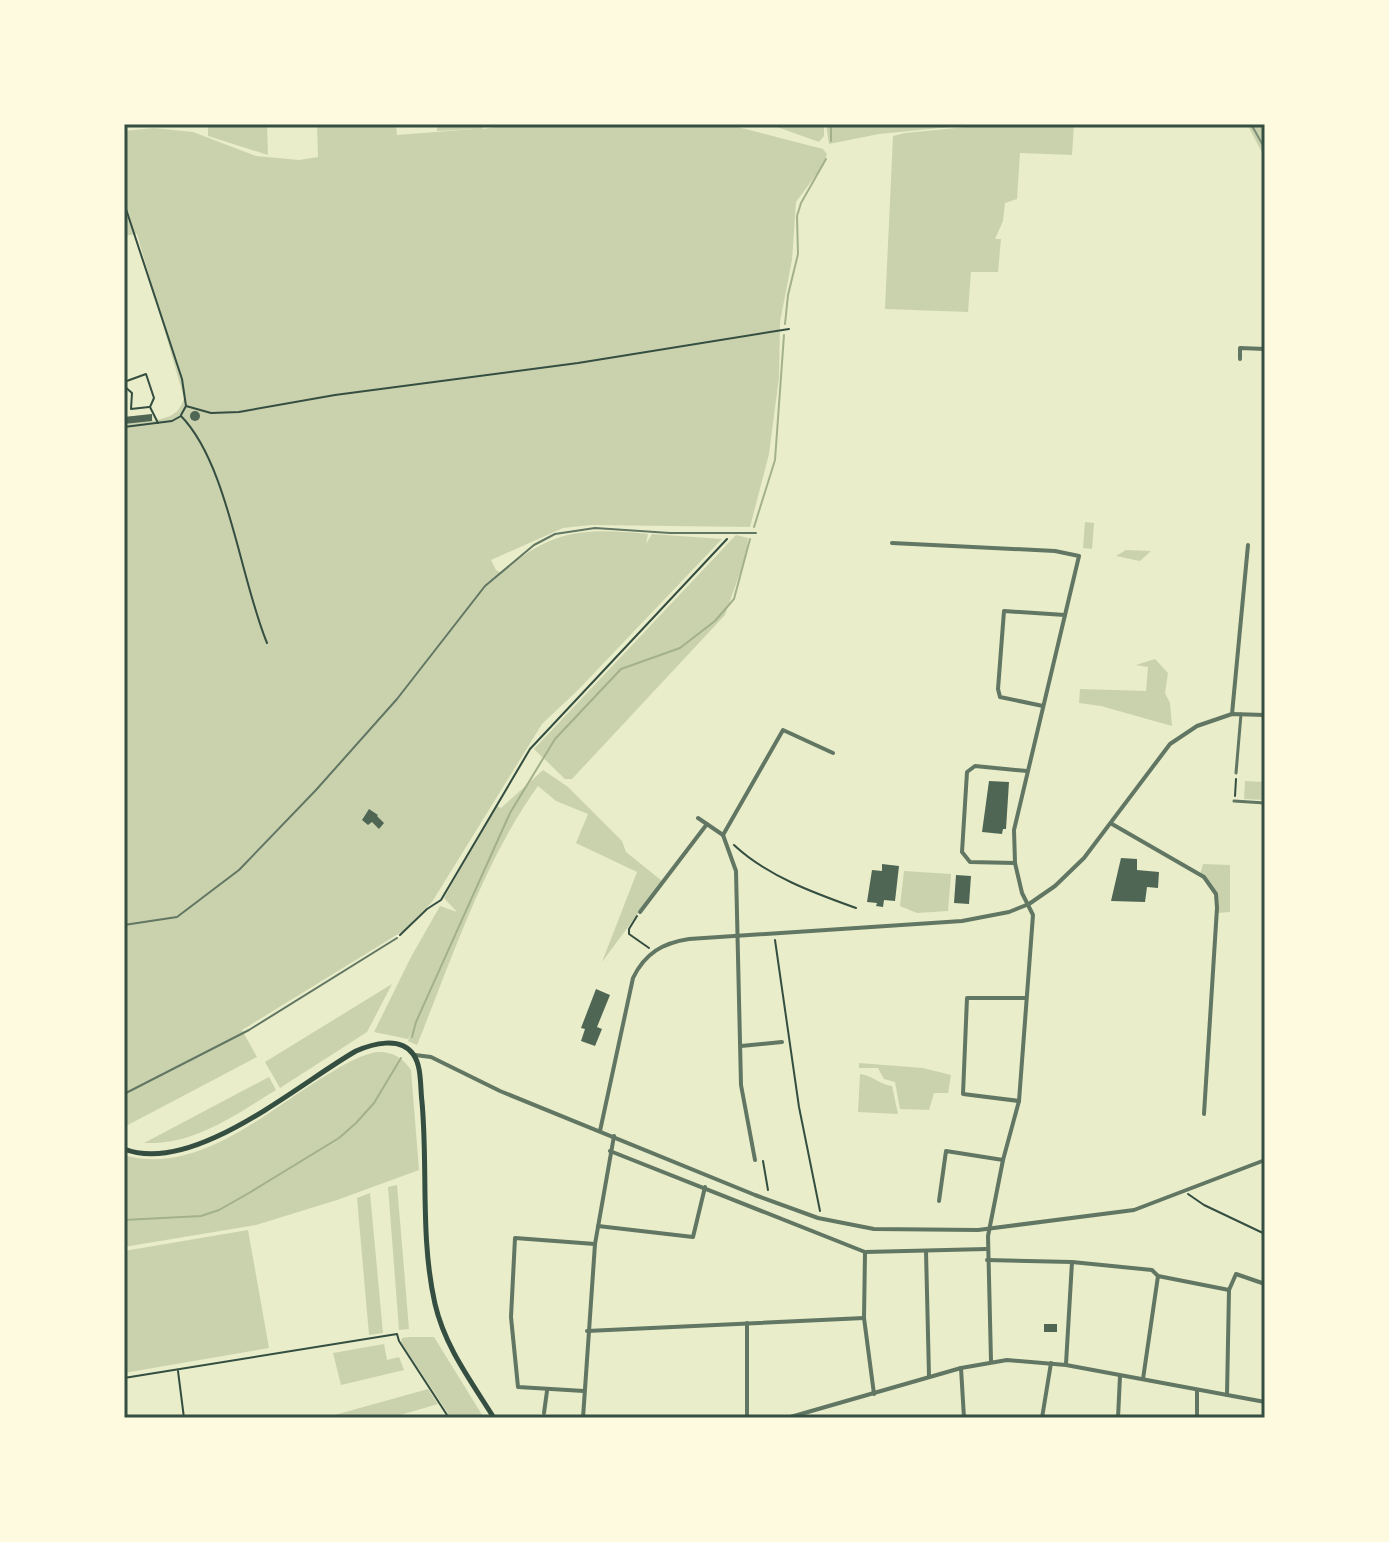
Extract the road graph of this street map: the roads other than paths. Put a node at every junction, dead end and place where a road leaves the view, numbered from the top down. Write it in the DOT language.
graph roads {
  1 [pos="1265,349"];
  2 [pos="1240,359"];
  3 [pos="756,533"];
  4 [pos="892,543"];
  5 [pos="1248,545"];
  6 [pos="1065,615"];
  7 [pos="1043,706"];
  8 [pos="1232,714"];
  9 [pos="1241,714"];
  10 [pos="1265,715"];
  11 [pos="833,753"];
  12 [pos="1027,771"];
  13 [pos="1236,773"];
  14 [pos="1234,801"];
  15 [pos="1265,803"];
  16 [pos="698,818"];
  17 [pos="707,824"];
  18 [pos="1112,824"];
  19 [pos="723,835"];
  20 [pos="1015,863"];
  21 [pos="1029,904"];
  22 [pos="640,912"];
  23 [pos="124,925"];
  24 [pos="739,935"];
  25 [pos="397,938"];
  26 [pos="1026,998"];
  27 [pos="782,1042"];
  28 [pos="741,1046"];
  29 [pos="415,1055"];
  30 [pos="124,1094"];
  31 [pos="1019,1101"];
  32 [pos="1204,1114"];
  33 [pos="600,1131"];
  34 [pos="614,1136"];
  35 [pos="124,1149"];
  36 [pos="610,1151"];
  37 [pos="755,1160"];
  38 [pos="1003,1160"];
  39 [pos="1265,1160"];
  40 [pos="705,1187"];
  41 [pos="939,1201"];
  42 [pos="598,1226"];
  43 [pos="989,1229"];
  44 [pos="595,1244"];
  45 [pos="987,1249"];
  46 [pos="926,1250"];
  47 [pos="865,1252"];
  48 [pos="987,1260"];
  49 [pos="1072,1262"];
  50 [pos="1158,1276"];
  51 [pos="1265,1284"];
  52 [pos="1229,1290"];
  53 [pos="864,1318"];
  54 [pos="747,1323"];
  55 [pos="587,1331"];
  56 [pos="991,1361"];
  57 [pos="1051,1363"];
  58 [pos="1066,1365"];
  59 [pos="961,1368"];
  60 [pos="1120,1375"];
  61 [pos="929,1376"];
  62 [pos="1143,1379"];
  63 [pos="1197,1390"];
  64 [pos="547,1391"];
  65 [pos="584,1391"];
  66 [pos="874,1394"];
  67 [pos="1227,1395"];
  68 [pos="1265,1402"];
  69 [pos="544,1413"];
  70 [pos="494,1418"];
  71 [pos="583,1418"];
  72 [pos="747,1418"];
  73 [pos="787,1418"];
  74 [pos="964,1418"];
  75 [pos="1042,1418"];
  76 [pos="1118,1418"];
  77 [pos="1197,1418"];
  1 -- 2 [label="street"];
  3 -- 23 [label="lane"];
  4 -- 6 [label="street"];
  5 -- 8 [label="street"];
  6 -- 7 [label="street"];
  6 -- 7 [label="street"];
  7 -- 12 [label="street"];
  8 -- 9 [label="street"];
  8 -- 18 [label="street"];
  9 -- 10 [label="street"];
  9 -- 13 [label="street"];
  11 -- 19 [label="street"];
  12 -- 20 [label="street"];
  12 -- 20 [label="street"];
  14 -- 15 [label="street"];
  16 -- 17 [label="street"];
  17 -- 19 [label="street"];
  17 -- 22 [label="street"];
  18 -- 21 [label="street"];
  18 -- 32 [label="street"];
  19 -- 24 [label="street"];
  20 -- 21 [label="street"];
  21 -- 24 [label="street"];
  21 -- 26 [label="street"];
  24 -- 28 [label="street"];
  24 -- 33 [label="street"];
  25 -- 30 [label="lane"];
  26 -- 31 [label="street"];
  26 -- 31 [label="street"];
  27 -- 28 [label="street"];
  28 -- 37 [label="street"];
  29 -- 33 [label="street"];
  29 -- 35 [label="main road"];
  29 -- 70 [label="main road"];
  31 -- 38 [label="street"];
  33 -- 34 [label="street"];
  34 -- 36 [label="street"];
  34 -- 43 [label="street"];
  36 -- 40 [label="street"];
  36 -- 42 [label="street"];
  38 -- 41 [label="street"];
  38 -- 43 [label="street"];
  39 -- 43 [label="street"];
  40 -- 42 [label="street"];
  40 -- 47 [label="street"];
  42 -- 44 [label="street"];
  43 -- 45 [label="street"];
  44 -- 55 [label="street"];
  44 -- 64 [label="street"];
  45 -- 46 [label="street"];
  45 -- 48 [label="street"];
  46 -- 47 [label="street"];
  46 -- 61 [label="street"];
  47 -- 53 [label="street"];
  48 -- 49 [label="street"];
  48 -- 56 [label="street"];
  49 -- 50 [label="street"];
  49 -- 58 [label="street"];
  50 -- 52 [label="street"];
  50 -- 62 [label="street"];
  51 -- 52 [label="street"];
  52 -- 67 [label="street"];
  53 -- 54 [label="street"];
  53 -- 66 [label="street"];
  54 -- 55 [label="street"];
  54 -- 72 [label="street"];
  55 -- 65 [label="street"];
  56 -- 57 [label="street"];
  56 -- 59 [label="street"];
  57 -- 58 [label="street"];
  57 -- 75 [label="street"];
  58 -- 60 [label="street"];
  59 -- 61 [label="street"];
  59 -- 74 [label="street"];
  60 -- 62 [label="street"];
  60 -- 76 [label="street"];
  61 -- 66 [label="street"];
  62 -- 63 [label="street"];
  63 -- 67 [label="street"];
  63 -- 77 [label="street"];
  64 -- 65 [label="street"];
  64 -- 69 [label="street"];
  65 -- 71 [label="street"];
  66 -- 73 [label="street"];
  67 -- 68 [label="street"];
}
